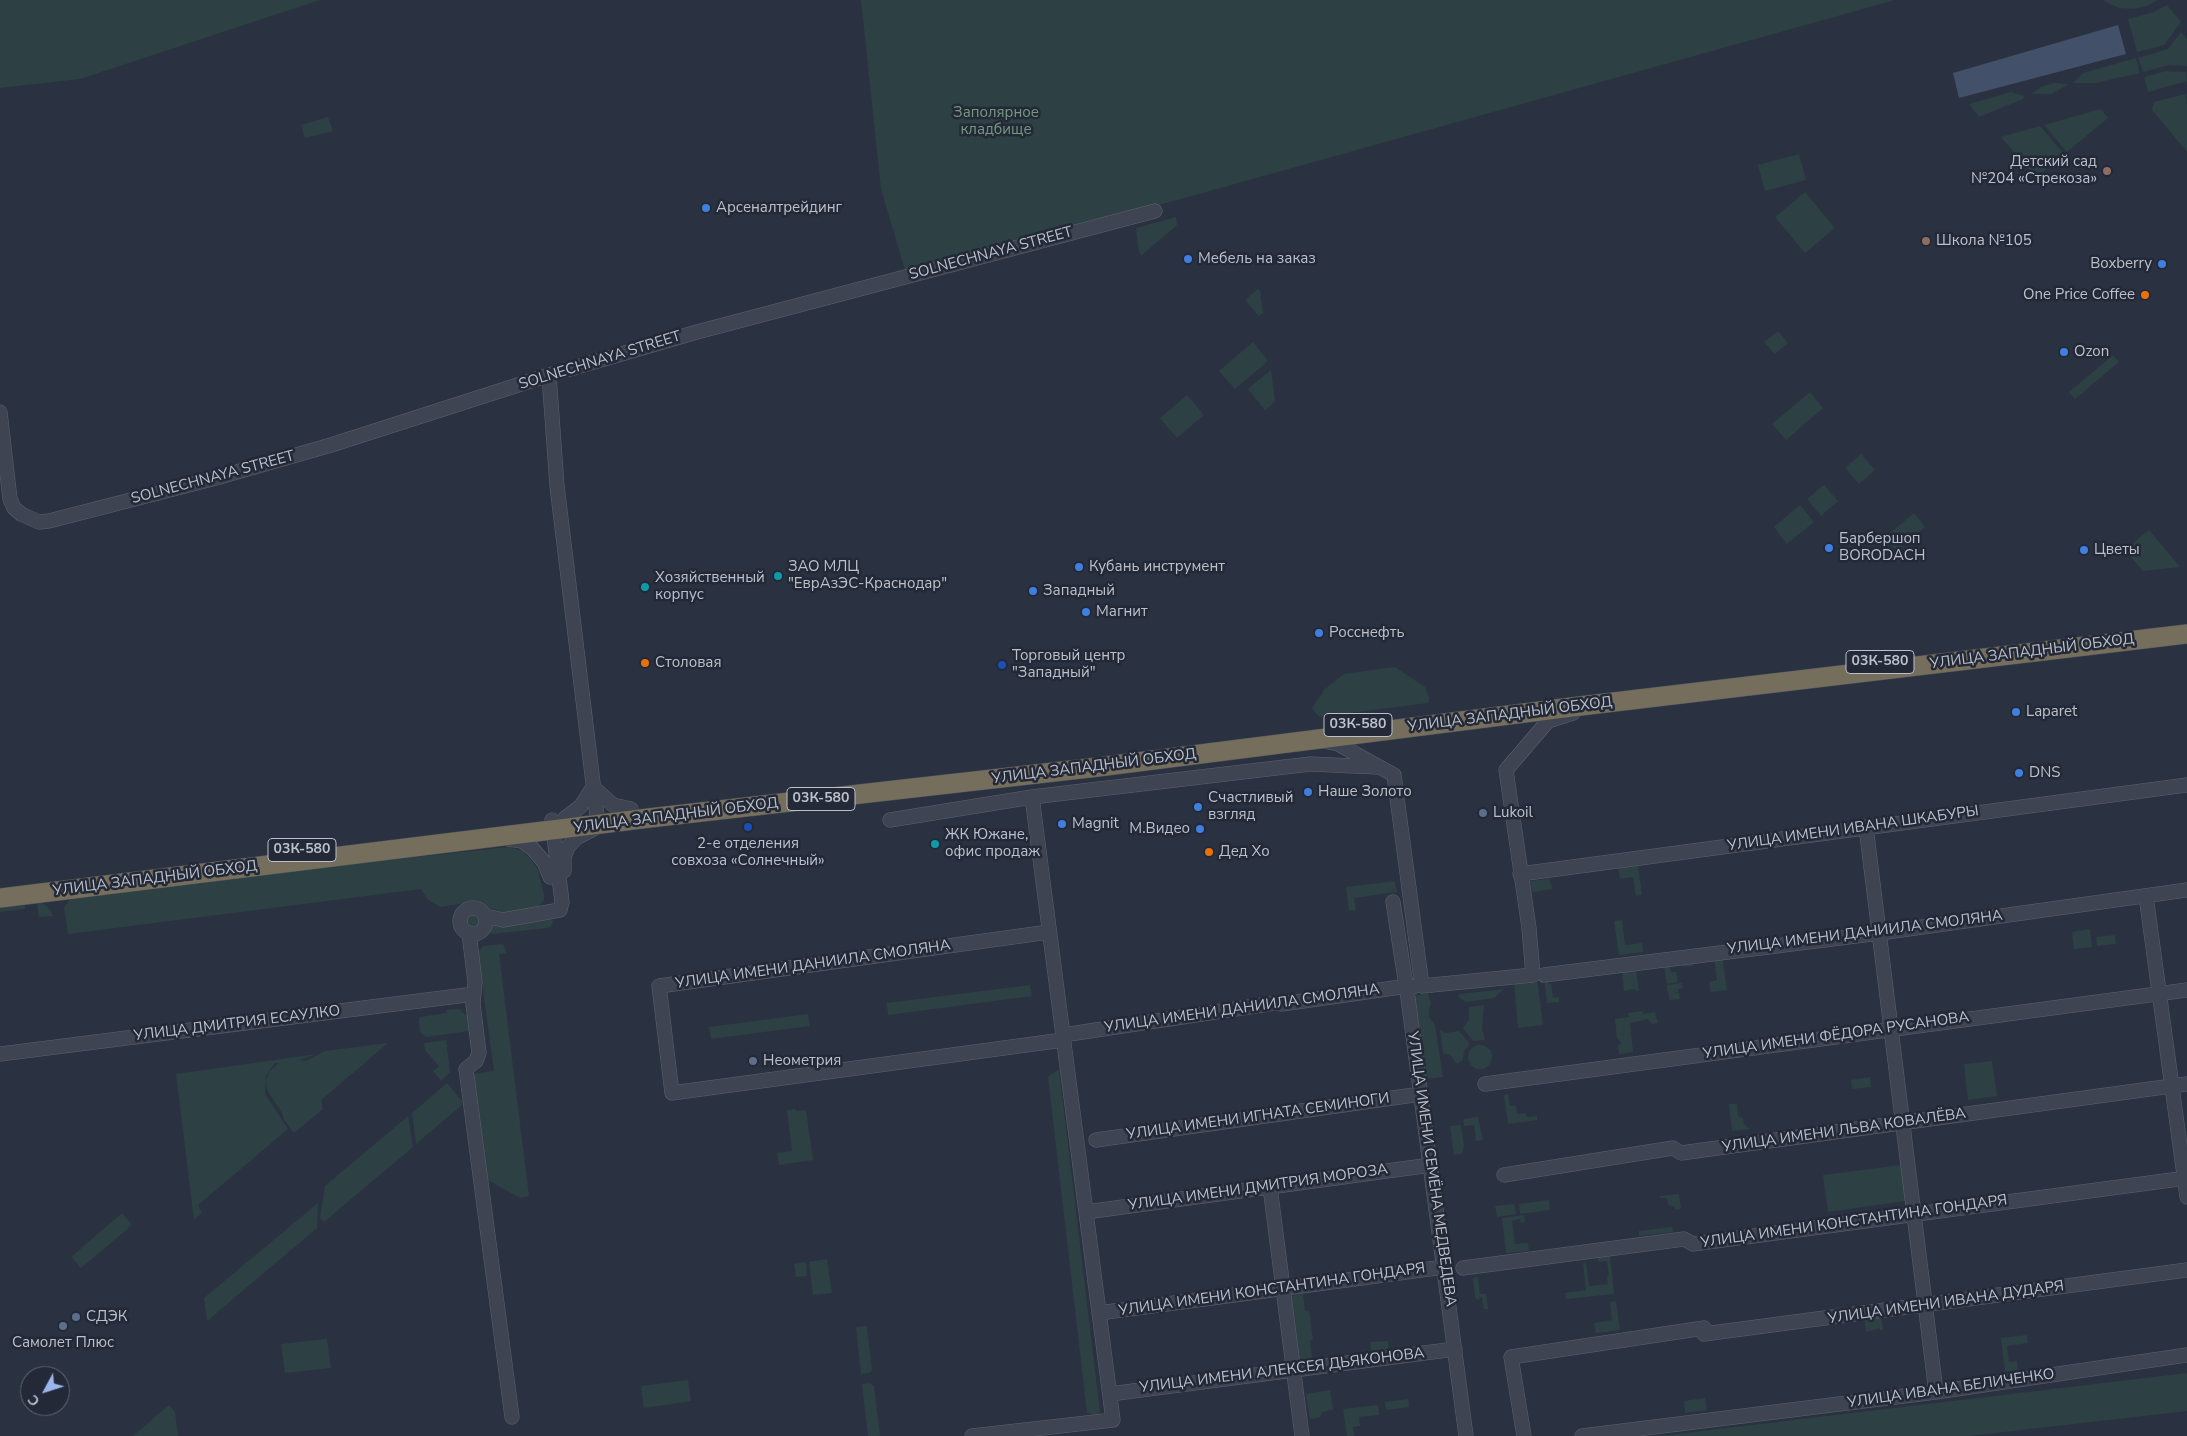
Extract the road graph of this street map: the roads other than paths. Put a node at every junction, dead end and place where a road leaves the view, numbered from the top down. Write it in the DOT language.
graph roads {
  1 [pos="1155,211"];
  2 [pos="549,375"];
  3 [pos="0,412"];
  4 [pos="2187,624"];
  5 [pos="2187,634"];
  6 [pos="1625,702"];
  7 [pos="1288,742"];
  8 [pos="1379,767"];
  9 [pos="2187,785"];
  10 [pos="593,787"];
  11 [pos="1032,797"];
  12 [pos="631,809"];
  13 [pos="602,820"];
  14 [pos="890,820"];
  15 [pos="551,824"];
  16 [pos="1866,827"];
  17 [pos="493,838"];
  18 [pos="1520,874"];
  19 [pos="550,877"];
  20 [pos="0,888"];
  21 [pos="2187,890"];
  22 [pos="2146,896"];
  23 [pos="0,898"];
  24 [pos="1393,902"];
  25 [pos="558,907"];
  26 [pos="486,916"];
  27 [pos="1049,932"];
  28 [pos="1880,932"];
  29 [pos="469,933"];
  30 [pos="1544,975"];
  31 [pos="1422,986"];
  32 [pos="1407,988"];
  33 [pos="2187,990"];
  34 [pos="474,994"];
  35 [pos="2160,994"];
  36 [pos="1892,1028"];
  37 [pos="1063,1037"];
  38 [pos="0,1054"];
  39 [pos="1485,1084"];
  40 [pos="2187,1084"];
  41 [pos="2172,1086"];
  42 [pos="1421,1094"];
  43 [pos="1903,1122"];
  44 [pos="1096,1140"];
  45 [pos="1431,1164"];
  46 [pos="1504,1175"];
  47 [pos="2186,1179"];
  48 [pos="1270,1187"];
  49 [pos="2187,1196"];
  50 [pos="1086,1212"];
  51 [pos="1914,1214"];
  52 [pos="1444,1267"];
  53 [pos="1463,1268"];
  54 [pos="2187,1270"];
  55 [pos="1283,1288"];
  56 [pos="1926,1306"];
  57 [pos="1099,1313"];
  58 [pos="1455,1349"];
  59 [pos="2187,1355"];
  60 [pos="1293,1371"];
  61 [pos="1936,1392"];
  62 [pos="1110,1394"];
  63 [pos="512,1417"];
  64 [pos="972,1436"];
  65 [pos="1302,1436"];
  66 [pos="1466,1436"];
  67 [pos="1524,1436"];
  68 [pos="1582,1436"];
  1 -- 2 [label="street, SOLNECHNAYA STREET"];
  2 -- 3 [label="street, SOLNECHNAYA STREET"];
  2 -- 10 [label="street"];
  4 -- 12 [label="highway, УЛИЦА ЗАПАДНЫЙ ОБХОД / 03К-580"];
  5 -- 6 [label="highway, УЛИЦА ЗАПАДНЫЙ ОБХОД / 03К-580"];
  6 -- 7 [label="highway, УЛИЦА ЗАПАДНЫЙ ОБХОД / 03К-580"];
  6 -- 18 [label="street"];
  7 -- 8 [label="street"];
  7 -- 13 [label="highway, УЛИЦА ЗАПАДНЫЙ ОБХОД / 03К-580"];
  8 -- 11 [label="street"];
  8 -- 31 [label="street"];
  9 -- 16 [label="street, УЛИЦА ИМЕНИ ИВАНА ШКАБУРЫ"];
  10 -- 12 [label="street"];
  10 -- 13 [label="street"];
  10 -- 15 [label="street"];
  11 -- 14 [label="street"];
  11 -- 27 [label="street"];
  12 -- 13 [label="highway, УЛИЦА ЗАПАДНЫЙ ОБХОД / 03К-580"];
  13 -- 15 [label="highway, УЛИЦА ЗАПАДНЫЙ ОБХОД / 03К-580"];
  13 -- 25 [label="street"];
  15 -- 17 [label="highway, УЛИЦА ЗАПАДНЫЙ ОБХОД / 03К-580"];
  15 -- 19 [label="street"];
  15 -- 20 [label="highway, УЛИЦА ЗАПАДНЫЙ ОБХОД / 03К-580"];
  15 -- 25 [label="street"];
  16 -- 18 [label="street, УЛИЦА ИМЕНИ ИВАНА ШКАБУРЫ"];
  16 -- 28 [label="street"];
  17 -- 19 [label="street"];
  17 -- 23 [label="highway, УЛИЦА ЗАПАДНЫЙ ОБХОД / 03К-580"];
  18 -- 31 [label="street, УЛИЦА ИМЕНИ ДАНИИЛА СМОЛЯНА"];
  19 -- 25 [label="street"];
  21 -- 22 [label="street, УЛИЦА ИМЕНИ ДАНИИЛА СМОЛЯНА"];
  22 -- 28 [label="street, УЛИЦА ИМЕНИ ДАНИИЛА СМОЛЯНА"];
  22 -- 35 [label="street"];
  24 -- 32 [label="street, УЛИЦА ИМЕНИ СЕМЁНА МЕДВЕДЕВА"];
  25 -- 26 [label="street"];
  26 -- 29 [label="street"];
  26 -- 29 [label="street"];
  27 -- 37 [label="street"];
  27 -- 37 [label="street, УЛИЦА ИМЕНИ ДАНИИЛА СМОЛЯНА"];
  28 -- 30 [label="street, УЛИЦА ИМЕНИ ДАНИИЛА СМОЛЯНА"];
  28 -- 36 [label="street"];
  29 -- 34 [label="street"];
  31 -- 32 [label="street, УЛИЦА ИМЕНИ ДАНИИЛА СМОЛЯНА"];
  32 -- 37 [label="street, УЛИЦА ИМЕНИ ДАНИИЛА СМОЛЯНА"];
  32 -- 42 [label="street, УЛИЦА ИМЕНИ СЕМЁНА МЕДВЕДЕВА"];
  33 -- 35 [label="street, УЛИЦА ИМЕНИ ФЁДОРА РУСАНОВА"];
  34 -- 38 [label="street, УЛИЦА ДМИТРИЯ ЕСАУЛКО"];
  34 -- 63 [label="street"];
  35 -- 36 [label="street, УЛИЦА ИМЕНИ ФЁДОРА РУСАНОВА"];
  35 -- 41 [label="street"];
  36 -- 39 [label="street, УЛИЦА ИМЕНИ ФЁДОРА РУСАНОВА"];
  36 -- 43 [label="street"];
  37 -- 50 [label="street"];
  40 -- 41 [label="street, УЛИЦА ИМЕНИ ЛЬВА КОВАЛЁВА"];
  41 -- 43 [label="street, УЛИЦА ИМЕНИ ЛЬВА КОВАЛЁВА"];
  41 -- 47 [label="street"];
  42 -- 44 [label="street, УЛИЦА ИМЕНИ ИГНАТА СЕМИНОГИ"];
  42 -- 45 [label="street, УЛИЦА ИМЕНИ СЕМЁНА МЕДВЕДЕВА"];
  43 -- 46 [label="street, УЛИЦА ИМЕНИ ЛЬВА КОВАЛЁВА"];
  43 -- 51 [label="street"];
  45 -- 48 [label="street, УЛИЦА ИМЕНИ ДМИТРИЯ МОРОЗА"];
  45 -- 52 [label="street, УЛИЦА ИМЕНИ СЕМЁНА МЕДВЕДЕВА"];
  47 -- 49 [label="street"];
  47 -- 51 [label="street, УЛИЦА ИМЕНИ КОНСТАНТИНА ГОНДАРЯ"];
  48 -- 50 [label="street, УЛИЦА ИМЕНИ ДМИТРИЯ МОРОЗА"];
  48 -- 55 [label="street"];
  50 -- 57 [label="street"];
  51 -- 53 [label="street, УЛИЦА ИМЕНИ КОНСТАНТИНА ГОНДАРЯ"];
  51 -- 56 [label="street"];
  52 -- 55 [label="street, УЛИЦА ИМЕНИ КОНСТАНТИНА ГОНДАРЯ"];
  52 -- 58 [label="street, УЛИЦА ИМЕНИ СЕМЁНА МЕДВЕДЕВА"];
  54 -- 56 [label="street, УЛИЦА ИМЕНИ ИВАНА ДУДАРЯ"];
  55 -- 57 [label="street, УЛИЦА ИМЕНИ КОНСТАНТИНА ГОНДАРЯ"];
  55 -- 60 [label="street"];
  56 -- 61 [label="street"];
  56 -- 67 [label="street, УЛИЦА ИМЕНИ ИВАНА ДУДАРЯ"];
  57 -- 62 [label="street"];
  58 -- 60 [label="street, УЛИЦА ИМЕНИ АЛЕКСЕЯ ДЬЯКОНОВА"];
  58 -- 66 [label="street, УЛИЦА ИМЕНИ СЕМЁНА МЕДВЕДЕВА"];
  59 -- 61 [label="street, УЛИЦА ИВАНА БЕЛИЧЕНКО"];
  60 -- 62 [label="street, УЛИЦА ИМЕНИ АЛЕКСЕЯ ДЬЯКОНОВА"];
  60 -- 65 [label="street"];
  61 -- 68 [label="street, УЛИЦА ИВАНА БЕЛИЧЕНКО"];
  62 -- 64 [label="street"];
}
